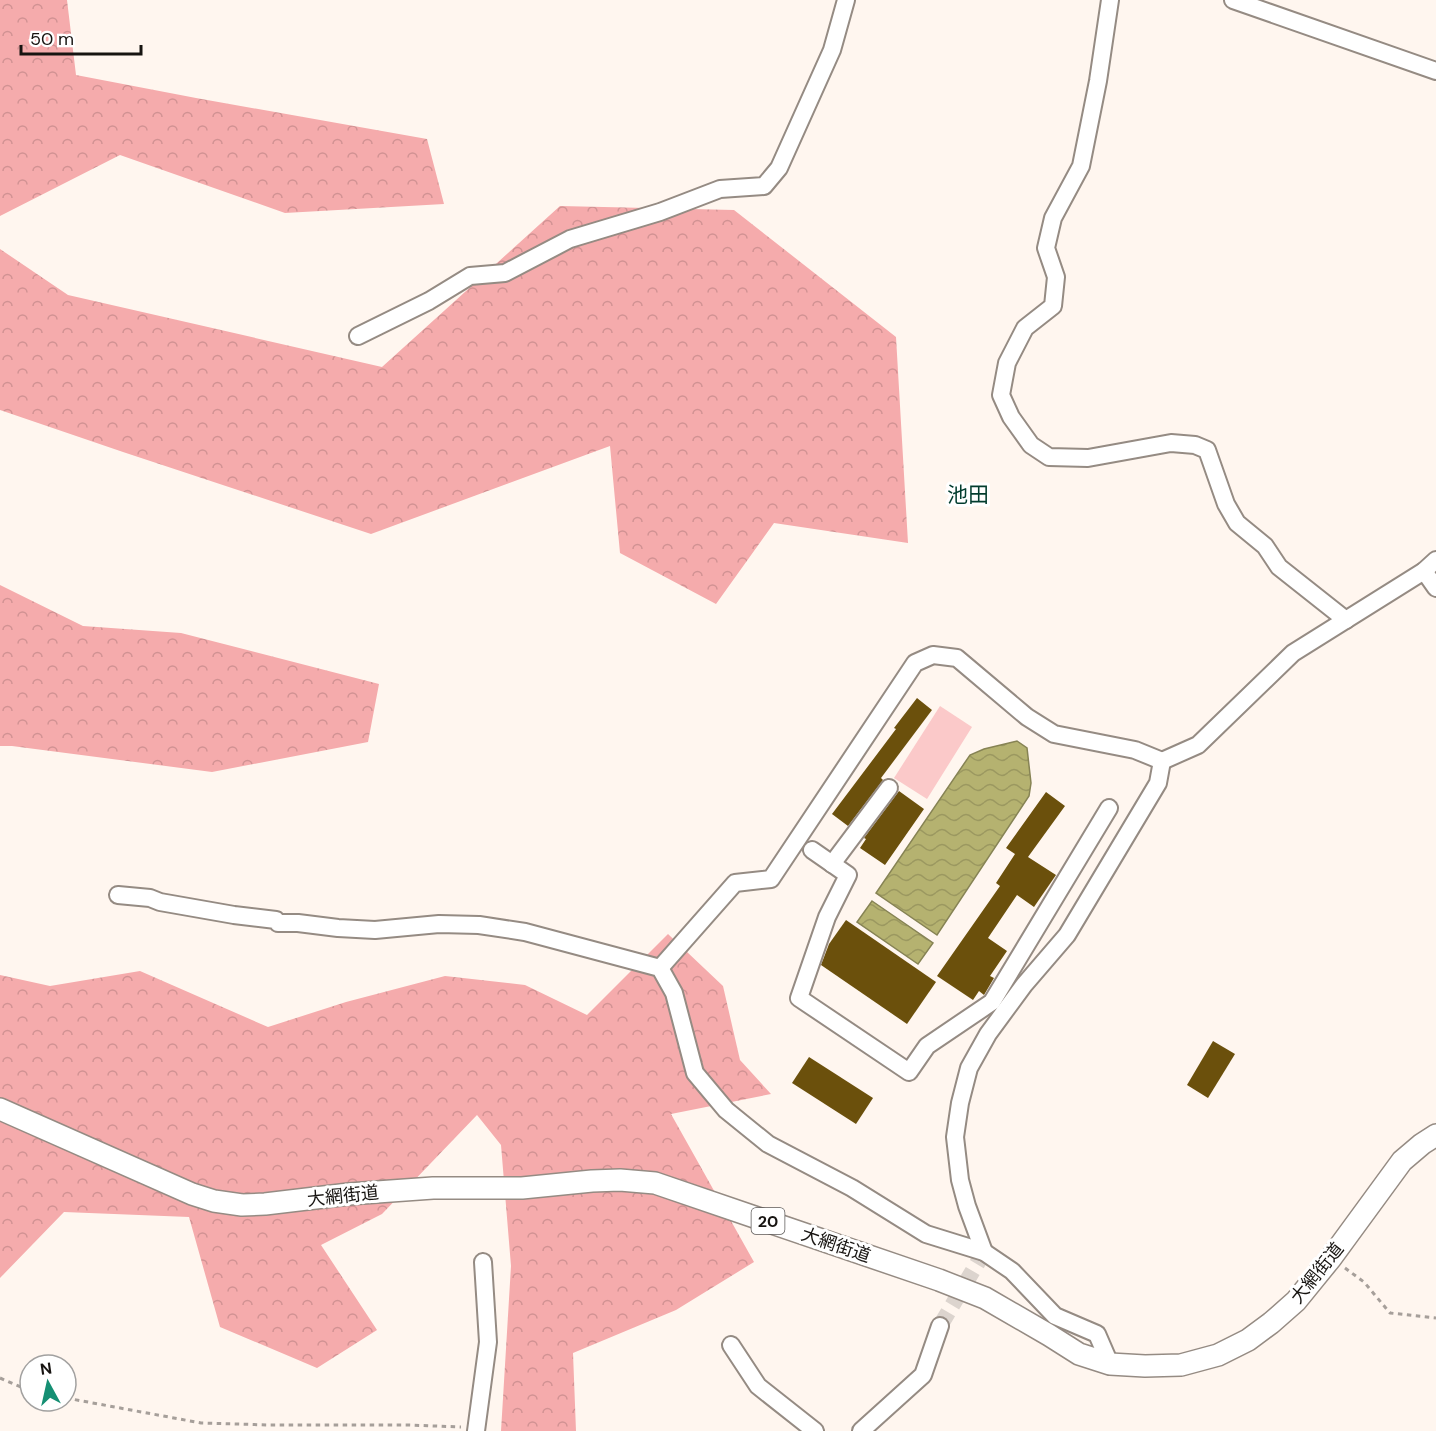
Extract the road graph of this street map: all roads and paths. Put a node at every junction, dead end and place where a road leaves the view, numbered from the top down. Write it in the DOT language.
graph roads {
  1 [pos="846,0"];
  2 [pos="1110,0"];
  3 [pos="1233,0"];
  4 [pos="1436,71"];
  5 [pos="358,336"];
  6 [pos="1430,566"];
  7 [pos="1436,588"];
  8 [pos="1346,620"];
  9 [pos="1162,761"];
  10 [pos="889,788"];
  11 [pos="1109,808"];
  12 [pos="812,850"];
  13 [pos="832,864"];
  14 [pos="118,895"];
  15 [pos="660,968"];
  16 [pos="1009,973"];
  17 [pos="1024,985"];
  18 [pos="0,1108"];
  19 [pos="1436,1135"];
  20 [pos="984,1252"];
  21 [pos="1331,1258"];
  22 [pos="483,1263"];
  23 [pos="1436,1318"];
  24 [pos="940,1326"];
  25 [pos="731,1345"];
  26 [pos="1110,1364"];
  27 [pos="0,1378"];
  28 [pos="18,1386"];
  29 [pos="78,1400"];
  30 [pos="476,1428"];
  31 [pos="815,1431"];
  32 [pos="861,1431"];
  1 -- 5 [label="street"];
  2 -- 8 [label="street"];
  3 -- 4 [label="street"];
  6 -- 7 [label="street"];
  6 -- 8 [label="street"];
  8 -- 9 [label="street"];
  9 -- 15 [label="street"];
  9 -- 17 [label="street"];
  10 -- 13 [label="street"];
  11 -- 16 [label="street"];
  12 -- 13 [label="street"];
  13 -- 16 [label="street"];
  14 -- 15 [label="street"];
  15 -- 20 [label="street"];
  16 -- 17 [label="street"];
  17 -- 20 [label="street"];
  18 -- 26 [label="main road, 大網街道 / 20"];
  19 -- 21 [label="main road, 大網街道 / 20"];
  20 -- 26 [label="street"];
  21 -- 23 [label="path"];
  21 -- 26 [label="main road, 大網街道 / 20"];
  22 -- 30 [label="street"];
  24 -- 32 [label="street"];
  25 -- 31 [label="street"];
  27 -- 28 [label="path"];
  29 -- 30 [label="path"];
}
